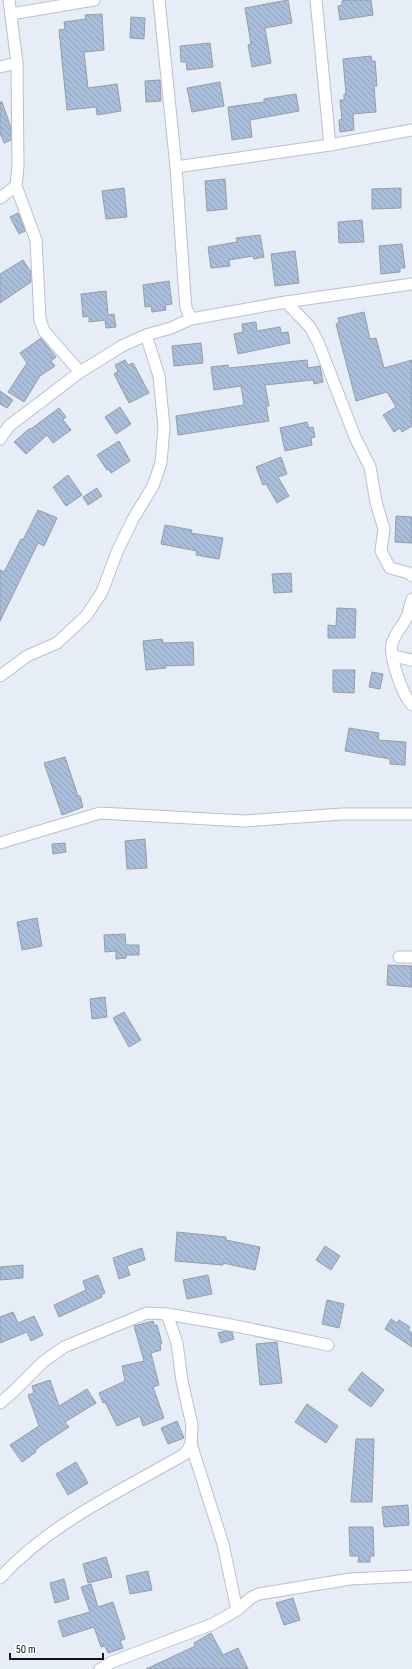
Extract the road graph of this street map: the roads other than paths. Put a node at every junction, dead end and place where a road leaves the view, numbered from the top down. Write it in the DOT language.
graph roads {
  1 [pos="8,0"];
  2 [pos="94,0"];
  3 [pos="159,0"];
  4 [pos="316,0"];
  5 [pos="11,14"];
  6 [pos="17,63"];
  7 [pos="0,67"];
  8 [pos="412,130"];
  9 [pos="330,145"];
  10 [pos="176,167"];
  11 [pos="16,186"];
  12 [pos="0,198"];
  13 [pos="412,284"];
  14 [pos="286,302"];
  15 [pos="191,319"];
  16 [pos="146,334"];
  17 [pos="80,372"];
  18 [pos="0,439"];
  19 [pos="412,576"];
  20 [pos="412,599"];
  21 [pos="393,656"];
  22 [pos="412,660"];
  23 [pos="0,676"];
  24 [pos="412,705"];
  25 [pos="412,814"];
  26 [pos="0,843"];
  27 [pos="399,957"];
  28 [pos="412,957"];
  29 [pos="167,1314"];
  30 [pos="328,1345"];
  31 [pos="0,1403"];
  32 [pos="191,1444"];
  33 [pos="412,1576"];
  34 [pos="0,1578"];
  35 [pos="237,1610"];
  36 [pos="100,1669"];
  1 -- 5 [label="street"];
  2 -- 5 [label="street"];
  3 -- 10 [label="street"];
  4 -- 9 [label="street"];
  5 -- 6 [label="street"];
  6 -- 7 [label="street"];
  6 -- 11 [label="street"];
  8 -- 9 [label="street"];
  9 -- 10 [label="street"];
  10 -- 15 [label="street"];
  11 -- 12 [label="street"];
  11 -- 17 [label="street"];
  13 -- 14 [label="street"];
  14 -- 15 [label="street"];
  14 -- 19 [label="street"];
  15 -- 16 [label="street"];
  16 -- 17 [label="street"];
  16 -- 23 [label="street"];
  17 -- 18 [label="street"];
  20 -- 21 [label="street"];
  21 -- 22 [label="street"];
  21 -- 24 [label="street"];
  25 -- 26 [label="street"];
  27 -- 28 [label="street"];
  29 -- 30 [label="street"];
  29 -- 31 [label="street"];
  29 -- 32 [label="street"];
  32 -- 34 [label="street"];
  32 -- 35 [label="street"];
  33 -- 35 [label="street"];
  35 -- 36 [label="street"];
}
